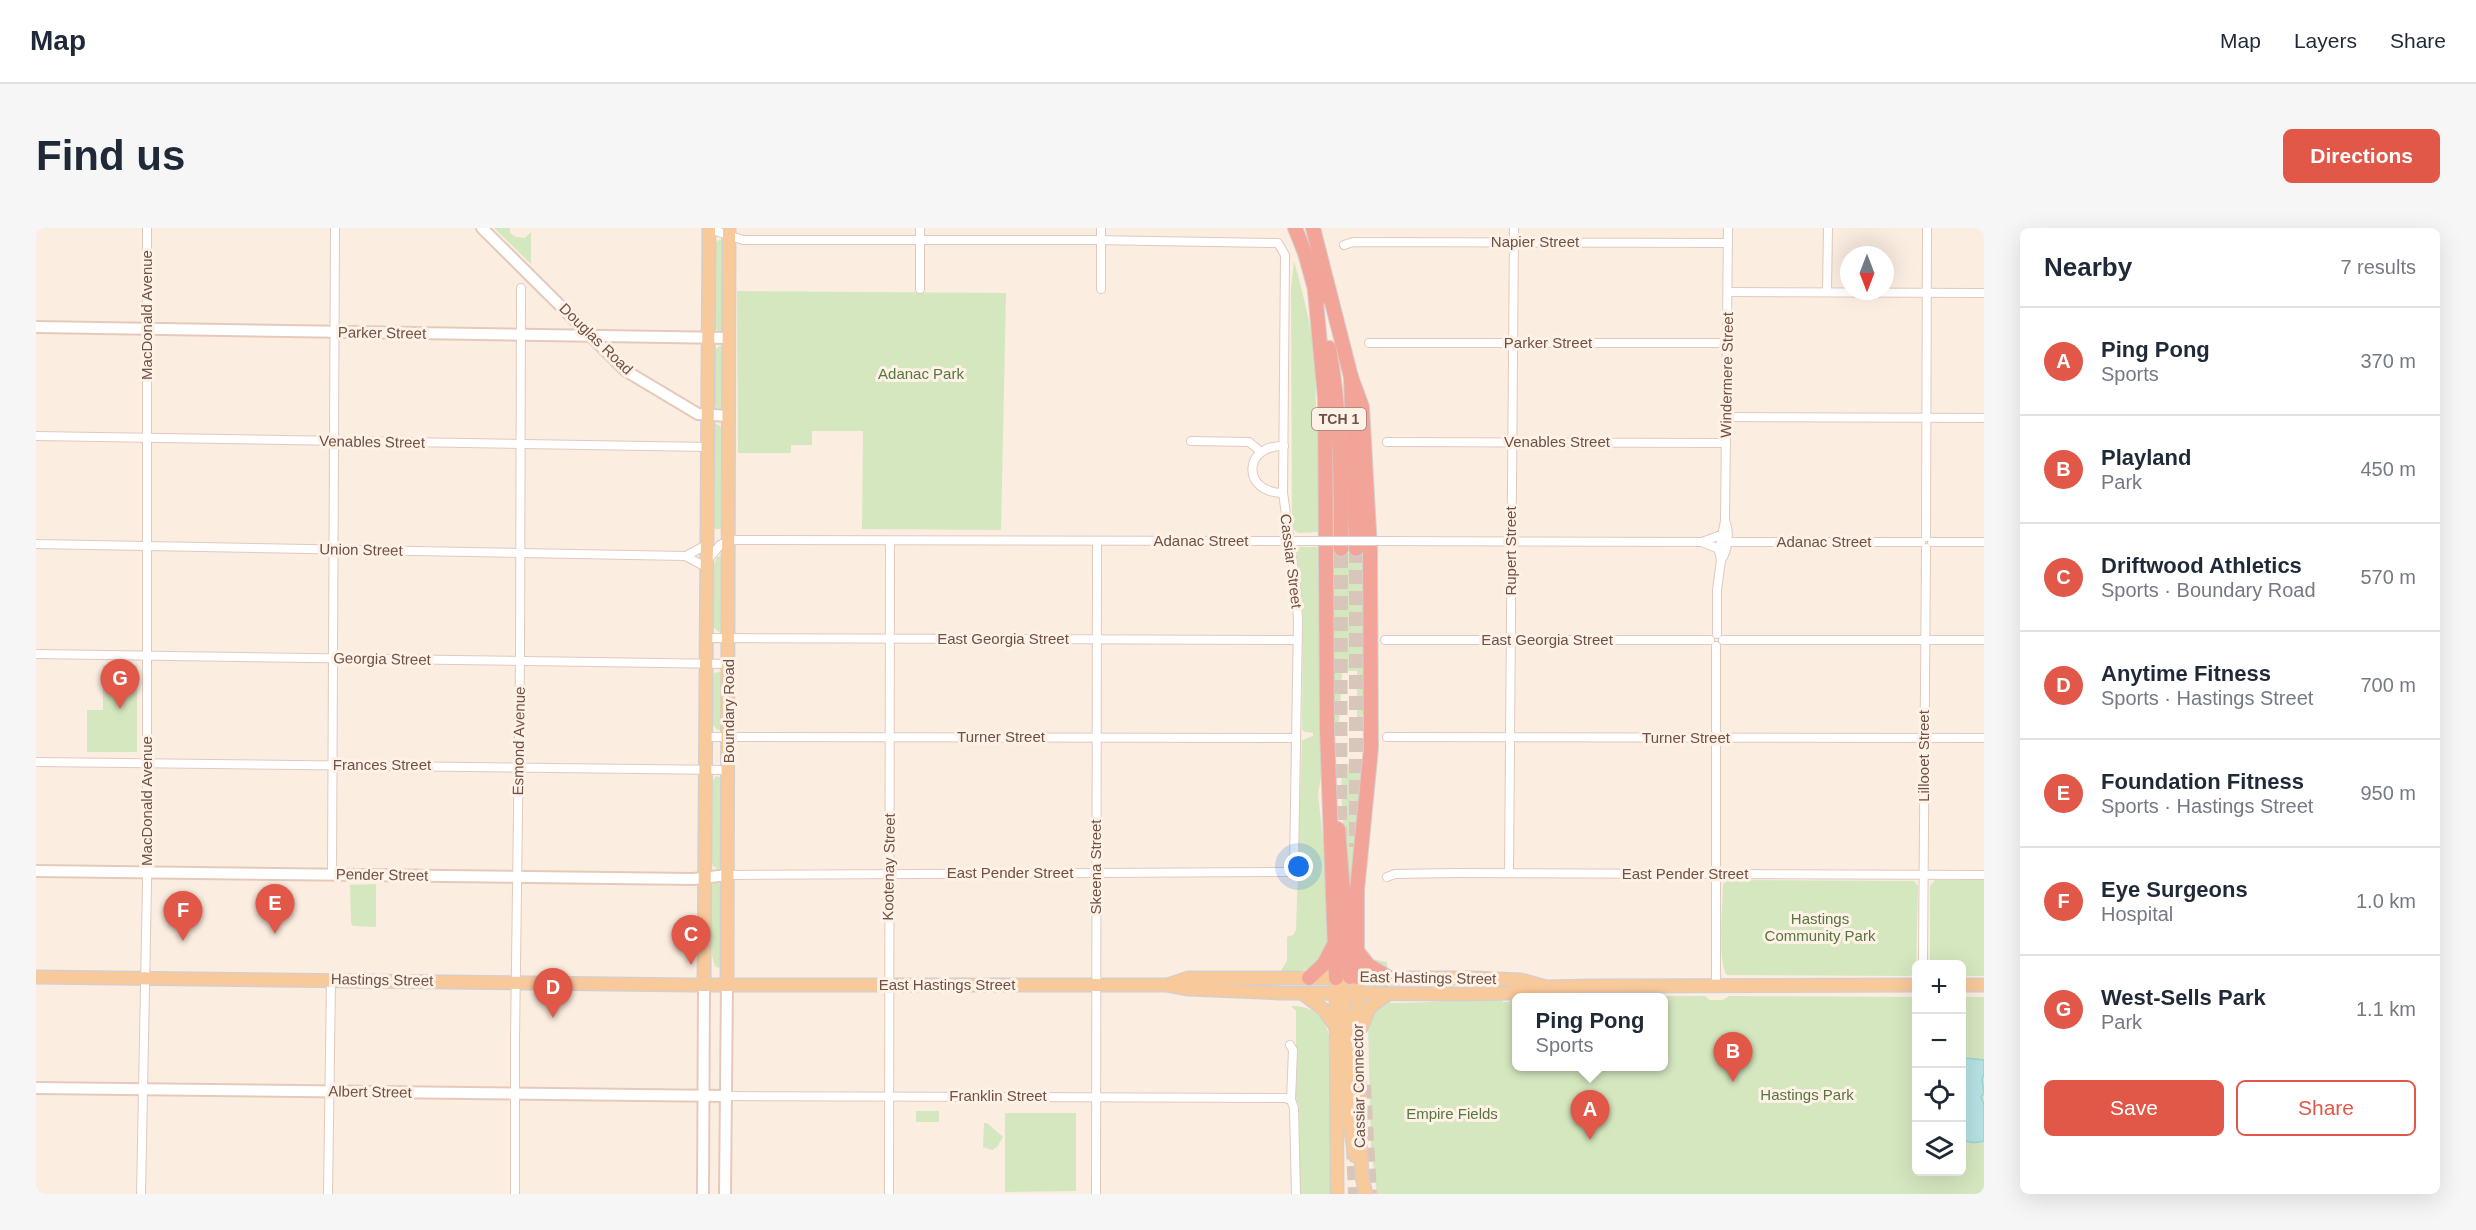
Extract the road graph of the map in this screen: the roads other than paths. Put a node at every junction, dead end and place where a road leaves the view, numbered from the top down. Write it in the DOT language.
graph roads {
  1 [pos="147,228"];
  2 [pos="335,228"];
  3 [pos="482,228"];
  4 [pos="708,228"];
  5 [pos="920,228"];
  6 [pos="1101,228"];
  7 [pos="1295,228"];
  8 [pos="1313,228"];
  9 [pos="1514,228"];
  10 [pos="1728,228"];
  11 [pos="1828,228"];
  12 [pos="1927,228"];
  13 [pos="729,232"];
  14 [pos="920,240"];
  15 [pos="1101,240"];
  16 [pos="1514,242"];
  17 [pos="1728,243"];
  18 [pos="1344,245"];
  19 [pos="521,288"];
  20 [pos="1101,289"];
  21 [pos="920,290"];
  22 [pos="1315,291"];
  23 [pos="1728,292"];
  24 [pos="1827,292"];
  25 [pos="1928,292"];
  26 [pos="1984,293"];
  27 [pos="571,316"];
  28 [pos="36,327"];
  29 [pos="147,329"];
  30 [pos="333,333"];
  31 [pos="522,335"];
  32 [pos="567,336"];
  33 [pos="590,336"];
  34 [pos="619,337"];
  35 [pos="708,338"];
  36 [pos="729,338"];
  37 [pos="1369,343"];
  38 [pos="1512,343"];
  39 [pos="1727,343"];
  40 [pos="612,357"];
  41 [pos="1351,376"];
  42 [pos="708,415"];
  43 [pos="729,416"];
  44 [pos="1726,417"];
  45 [pos="1928,418"];
  46 [pos="1984,418"];
  47 [pos="36,436"];
  48 [pos="146,437"];
  49 [pos="1191,441"];
  50 [pos="334,442"];
  51 [pos="1387,442"];
  52 [pos="1512,442"];
  53 [pos="1726,442"];
  54 [pos="520,444"];
  55 [pos="1284,446"];
  56 [pos="708,447"];
  57 [pos="1260,451"];
  58 [pos="1283,493"];
  59 [pos="1724,538"];
  60 [pos="730,540"];
  61 [pos="890,541"];
  62 [pos="1096,541"];
  63 [pos="1289,542"];
  64 [pos="1511,542"];
  65 [pos="1702,542"];
  66 [pos="1926,542"];
  67 [pos="1984,542"];
  68 [pos="36,544"];
  69 [pos="708,544"];
  70 [pos="147,547"];
  71 [pos="1341,549"];
  72 [pos="1356,549"];
  73 [pos="1719,549"];
  74 [pos="333,550"];
  75 [pos="520,553"];
  76 [pos="686,556"];
  77 [pos="1721,560"];
  78 [pos="708,564"];
  79 [pos="707,638"];
  80 [pos="729,638"];
  81 [pos="890,639"];
  82 [pos="1096,639"];
  83 [pos="1298,640"];
  84 [pos="1385,640"];
  85 [pos="1510,640"];
  86 [pos="1719,640"];
  87 [pos="1924,640"];
  88 [pos="1984,640"];
  89 [pos="36,654"];
  90 [pos="147,655"];
  91 [pos="333,658"];
  92 [pos="520,662"];
  93 [pos="707,664"];
  94 [pos="729,664"];
  95 [pos="706,737"];
  96 [pos="728,737"];
  97 [pos="889,737"];
  98 [pos="1095,737"];
  99 [pos="1387,737"];
  100 [pos="1510,737"];
  101 [pos="1296,738"];
  102 [pos="1716,738"];
  103 [pos="1924,738"];
  104 [pos="1984,738"];
  105 [pos="36,762"];
  106 [pos="147,763"];
  107 [pos="333,765"];
  108 [pos="519,767"];
  109 [pos="706,769"];
  110 [pos="728,770"];
  111 [pos="1331,810"];
  112 [pos="36,871"];
  113 [pos="146,872"];
  114 [pos="1291,872"];
  115 [pos="889,873"];
  116 [pos="1096,873"];
  117 [pos="1509,873"];
  118 [pos="332,874"];
  119 [pos="1716,874"];
  120 [pos="1924,874"];
  121 [pos="1984,874"];
  122 [pos="728,875"];
  123 [pos="517,876"];
  124 [pos="705,877"];
  125 [pos="1387,877"];
  126 [pos="1335,943"];
  127 [pos="1357,951"];
  128 [pos="1923,960"];
  129 [pos="36,977"];
  130 [pos="1354,977"];
  131 [pos="1388,977"];
  132 [pos="145,978"];
  133 [pos="1309,978"];
  134 [pos="1336,978"];
  135 [pos="331,980"];
  136 [pos="516,981"];
  137 [pos="889,984"];
  138 [pos="704,985"];
  139 [pos="727,985"];
  140 [pos="1095,985"];
  141 [pos="1167,985"];
  142 [pos="1716,985"];
  143 [pos="1912,985"];
  144 [pos="1966,985"];
  145 [pos="1984,985"];
  146 [pos="1545,987"];
  147 [pos="1302,993"];
  148 [pos="1340,993"];
  149 [pos="1358,993"];
  150 [pos="1389,993"];
  151 [pos="1336,1027"];
  152 [pos="1359,1038"];
  153 [pos="1290,1045"];
  154 [pos="36,1089"];
  155 [pos="143,1090"];
  156 [pos="329,1092"];
  157 [pos="514,1094"];
  158 [pos="704,1096"];
  159 [pos="726,1096"];
  160 [pos="889,1096"];
  161 [pos="1095,1096"];
  162 [pos="1291,1100"];
  163 [pos="1362,1178"];
  164 [pos="141,1194"];
  165 [pos="328,1194"];
  166 [pos="515,1194"];
  167 [pos="703,1194"];
  168 [pos="725,1194"];
  169 [pos="889,1194"];
  170 [pos="1095,1194"];
  171 [pos="1296,1194"];
  172 [pos="1337,1194"];
  173 [pos="1366,1194"];
  1 -- 29 [label="street, MacDonald Avenue"];
  2 -- 30 [label="street"];
  3 -- 27 [label="street, Douglas Road"];
  4 -- 13 [label="street"];
  4 -- 35 [label="main road, Boundary Road"];
  5 -- 14 [label="street"];
  6 -- 15 [label="street"];
  7 -- 22 [label="highway, TCH 1"];
  8 -- 41 [label="highway, TCH 1"];
  9 -- 16 [label="street, Rupert Street"];
  10 -- 17 [label="street, Windermere Street"];
  11 -- 24 [label="street"];
  12 -- 25 [label="street, Lillooet Street"];
  13 -- 14 [label="street"];
  13 -- 36 [label="main road, Boundary Road"];
  14 -- 15 [label="street"];
  14 -- 21 [label="street"];
  15 -- 20 [label="street"];
  15 -- 55 [label="street, Cassiar Street"];
  16 -- 17 [label="street, Napier Street"];
  16 -- 18 [label="street, Napier Street"];
  16 -- 38 [label="street, Rupert Street"];
  17 -- 23 [label="street, Windermere Street"];
  19 -- 31 [label="street, Esmond Avenue"];
  22 -- 71 [label="highway, TCH 1"];
  22 -- 111 [label="highway"];
  23 -- 24 [label="street"];
  23 -- 39 [label="street, Windermere Street"];
  24 -- 25 [label="street"];
  25 -- 26 [label="street"];
  25 -- 45 [label="street, Lillooet Street"];
  27 -- 32 [label="street"];
  27 -- 33 [label="street, Douglas Road"];
  28 -- 29 [label="street, Parker Street"];
  29 -- 30 [label="street, Parker Street"];
  29 -- 48 [label="street, MacDonald Avenue"];
  30 -- 31 [label="street, Parker Street"];
  30 -- 50 [label="street"];
  31 -- 32 [label="street, Parker Street"];
  31 -- 54 [label="street, Esmond Avenue"];
  32 -- 33 [label="street, Parker Street"];
  33 -- 34 [label="street, Parker Street"];
  33 -- 40 [label="street, Douglas Road"];
  34 -- 35 [label="street, Parker Street"];
  34 -- 40 [label="street"];
  35 -- 36 [label="street, Parker Street"];
  35 -- 42 [label="main road, Boundary Road"];
  36 -- 43 [label="main road, Boundary Road"];
  37 -- 38 [label="street, Parker Street"];
  38 -- 39 [label="street, Parker Street"];
  38 -- 52 [label="street, Rupert Street"];
  39 -- 44 [label="street, Windermere Street"];
  40 -- 42 [label="street, Douglas Road"];
  41 -- 72 [label="highway, TCH 1"];
  41 -- 127 [label="highway"];
  42 -- 43 [label="street, Douglas Road"];
  42 -- 56 [label="main road, Boundary Road"];
  43 -- 60 [label="main road, Boundary Road"];
  44 -- 45 [label="street"];
  44 -- 53 [label="street, Windermere Street"];
  45 -- 46 [label="street"];
  45 -- 66 [label="street, Lillooet Street"];
  47 -- 48 [label="street, Venables Street"];
  48 -- 50 [label="street, Venables Street"];
  48 -- 70 [label="street, MacDonald Avenue"];
  49 -- 57 [label="street"];
  50 -- 54 [label="street, Venables Street"];
  50 -- 74 [label="street"];
  51 -- 52 [label="street, Venables Street"];
  52 -- 53 [label="street, Venables Street"];
  52 -- 64 [label="street, Rupert Street"];
  53 -- 59 [label="street, Windermere Street"];
  54 -- 56 [label="street, Venables Street"];
  54 -- 75 [label="street, Esmond Avenue"];
  55 -- 57 [label="street"];
  55 -- 58 [label="street, Cassiar Street"];
  56 -- 69 [label="main road, Boundary Road"];
  57 -- 58 [label="street"];
  58 -- 63 [label="street, Cassiar Street"];
  59 -- 65 [label="street, Adanac Street"];
  59 -- 66 [label="street, Adanac Street"];
  59 -- 73 [label="street, Windermere Street"];
  59 -- 77 [label="street, Windermere Street"];
  60 -- 61 [label="street, Adanac Street"];
  60 -- 78 [label="street"];
  60 -- 80 [label="main road, Boundary Road"];
  61 -- 62 [label="street, Adanac Street"];
  61 -- 81 [label="street, Kootenay Street"];
  62 -- 63 [label="street, Adanac Street"];
  62 -- 82 [label="street, Skeena Street"];
  63 -- 64 [label="street, Adanac Street, bridge"];
  63 -- 83 [label="street, Cassiar Street"];
  64 -- 65 [label="street, Adanac Street"];
  64 -- 85 [label="street, Rupert Street"];
  65 -- 73 [label="street, Adanac Street"];
  66 -- 67 [label="street, Adanac Street"];
  66 -- 87 [label="street, Lillooet Street"];
  68 -- 70 [label="street, Union Street"];
  69 -- 76 [label="street, Union Street"];
  69 -- 78 [label="main road, Boundary Road"];
  70 -- 74 [label="street, Union Street"];
  70 -- 90 [label="street, MacDonald Avenue"];
  73 -- 77 [label="street, Windermere Street"];
  74 -- 75 [label="street, Union Street"];
  74 -- 91 [label="street"];
  75 -- 76 [label="street, Union Street"];
  75 -- 92 [label="street, Esmond Avenue"];
  76 -- 78 [label="street, Union Street"];
  77 -- 86 [label="street, Windermere Street"];
  78 -- 79 [label="main road, Boundary Road"];
  79 -- 80 [label="street, East Georgia Street"];
  79 -- 93 [label="main road, Boundary Road"];
  80 -- 81 [label="street, East Georgia Street"];
  80 -- 94 [label="main road, Boundary Road"];
  81 -- 82 [label="street, East Georgia Street"];
  81 -- 97 [label="street, Kootenay Street"];
  82 -- 83 [label="street, East Georgia Street"];
  82 -- 98 [label="street, Skeena Street"];
  83 -- 101 [label="street, Cassiar Street"];
  84 -- 85 [label="street, East Georgia Street"];
  85 -- 86 [label="street, East Georgia Street"];
  85 -- 100 [label="street, Rupert Street"];
  86 -- 87 [label="street"];
  86 -- 102 [label="street, Windermere Street"];
  87 -- 88 [label="street"];
  87 -- 103 [label="street, Lillooet Street"];
  89 -- 90 [label="street, Georgia Street"];
  90 -- 91 [label="street, Georgia Street"];
  90 -- 106 [label="street, MacDonald Avenue"];
  91 -- 92 [label="street, Georgia Street"];
  91 -- 107 [label="street"];
  92 -- 93 [label="street, Georgia Street"];
  92 -- 108 [label="street, Esmond Avenue"];
  93 -- 94 [label="street, Georgia Street"];
  93 -- 95 [label="main road, Boundary Road"];
  94 -- 96 [label="main road, Boundary Road"];
  95 -- 96 [label="street, Turner Street"];
  95 -- 109 [label="main road, Boundary Road"];
  96 -- 97 [label="street, Turner Street"];
  96 -- 110 [label="main road, Boundary Road"];
  97 -- 98 [label="street, Turner Street"];
  97 -- 115 [label="street, Kootenay Street"];
  98 -- 101 [label="street, Turner Street"];
  98 -- 116 [label="street, Skeena Street"];
  99 -- 100 [label="street, Turner Street"];
  100 -- 102 [label="street, Turner Street"];
  100 -- 117 [label="street, Rupert Street"];
  101 -- 114 [label="street, Cassiar Street"];
  102 -- 103 [label="street, Turner Street"];
  102 -- 119 [label="street, Windermere Street"];
  103 -- 104 [label="street, Turner Street"];
  103 -- 120 [label="street, Lillooet Street"];
  105 -- 106 [label="street, Frances Street"];
  106 -- 107 [label="street, Frances Street"];
  106 -- 113 [label="street, MacDonald Avenue"];
  107 -- 108 [label="street, Frances Street"];
  107 -- 118 [label="street"];
  108 -- 109 [label="street, Frances Street"];
  108 -- 123 [label="street, Esmond Avenue"];
  109 -- 110 [label="street, Frances Street"];
  109 -- 124 [label="main road, Boundary Road"];
  110 -- 122 [label="main road, Boundary Road"];
  111 -- 126 [label="highway"];
  111 -- 130 [label="highway"];
  112 -- 113 [label="street, Pender Street"];
  113 -- 118 [label="street, Pender Street"];
  113 -- 132 [label="street, MacDonald Avenue"];
  114 -- 116 [label="street, East Pender Street"];
  115 -- 116 [label="street, East Pender Street"];
  115 -- 122 [label="street, East Pender Street"];
  115 -- 137 [label="street, Kootenay Street"];
  116 -- 140 [label="street, Skeena Street"];
  117 -- 119 [label="street, East Pender Street"];
  117 -- 125 [label="street, East Pender Street"];
  118 -- 123 [label="street, Pender Street"];
  119 -- 120 [label="street, East Pender Street"];
  119 -- 142 [label="street, Windermere Street"];
  120 -- 121 [label="street, East Pender Street"];
  120 -- 128 [label="street, Lillooet Street"];
  122 -- 124 [label="street, Pender Street"];
  122 -- 139 [label="main road, Boundary Road"];
  123 -- 124 [label="street, Pender Street"];
  123 -- 136 [label="street, Esmond Avenue"];
  124 -- 138 [label="main road, Boundary Road"];
  126 -- 133 [label="highway"];
  126 -- 134 [label="highway"];
  127 -- 130 [label="highway"];
  127 -- 131 [label="highway"];
  129 -- 132 [label="main road, Hastings Street"];
  130 -- 131 [label="main road, East Hastings Street"];
  130 -- 134 [label="main road, East Hastings Street"];
  130 -- 149 [label="main road"];
  131 -- 146 [label="main road, East Hastings Street"];
  132 -- 135 [label="main road, Hastings Street"];
  132 -- 155 [label="street, MacDonald Avenue"];
  133 -- 134 [label="main road, East Hastings Street"];
  133 -- 141 [label="main road, East Hastings Street"];
  134 -- 148 [label="main road"];
  135 -- 136 [label="main road, Hastings Street"];
  135 -- 156 [label="street"];
  136 -- 138 [label="main road, Hastings Street"];
  136 -- 157 [label="street, Esmond Avenue"];
  137 -- 139 [label="main road, East Hastings Street"];
  137 -- 140 [label="main road, East Hastings Street"];
  137 -- 160 [label="street, Kootenay Street"];
  138 -- 139 [label="main road, Hastings Street"];
  138 -- 158 [label="street, Boundary Road"];
  139 -- 159 [label="street, Boundary Road"];
  140 -- 141 [label="main road, East Hastings Street"];
  140 -- 161 [label="street, Skeena Street"];
  141 -- 147 [label="main road, East Hastings Street"];
  142 -- 143 [label="main road, East Hastings Street"];
  142 -- 146 [label="main road, East Hastings Street"];
  144 -- 145 [label="main road"];
  146 -- 150 [label="main road, East Hastings Street"];
  147 -- 148 [label="main road, East Hastings Street"];
  147 -- 151 [label="main road"];
  148 -- 149 [label="main road, East Hastings Street"];
  148 -- 151 [label="main road, Cassiar Connector"];
  148 -- 163 [label="main road"];
  149 -- 150 [label="main road, East Hastings Street"];
  149 -- 152 [label="main road, Cassiar Connector"];
  150 -- 152 [label="main road"];
  151 -- 172 [label="main road, Cassiar Connector"];
  152 -- 163 [label="main road, Cassiar Connector"];
  153 -- 162 [label="street"];
  154 -- 155 [label="street, Albert Street"];
  155 -- 156 [label="street, Albert Street"];
  155 -- 164 [label="street, MacDonald Avenue"];
  156 -- 157 [label="street, Albert Street"];
  156 -- 165 [label="street"];
  157 -- 158 [label="street, Albert Street"];
  157 -- 166 [label="street, Esmond Avenue"];
  158 -- 159 [label="street, Franklin Street"];
  158 -- 167 [label="street, Boundary Road"];
  159 -- 160 [label="street, Franklin Street"];
  159 -- 168 [label="street, Boundary Road"];
  160 -- 161 [label="street, Franklin Street"];
  160 -- 169 [label="street, Kootenay Street"];
  161 -- 162 [label="street, Franklin Street"];
  161 -- 170 [label="street, Skeena Street"];
  162 -- 171 [label="street"];
  163 -- 173 [label="main road, Cassiar Connector"];
}
